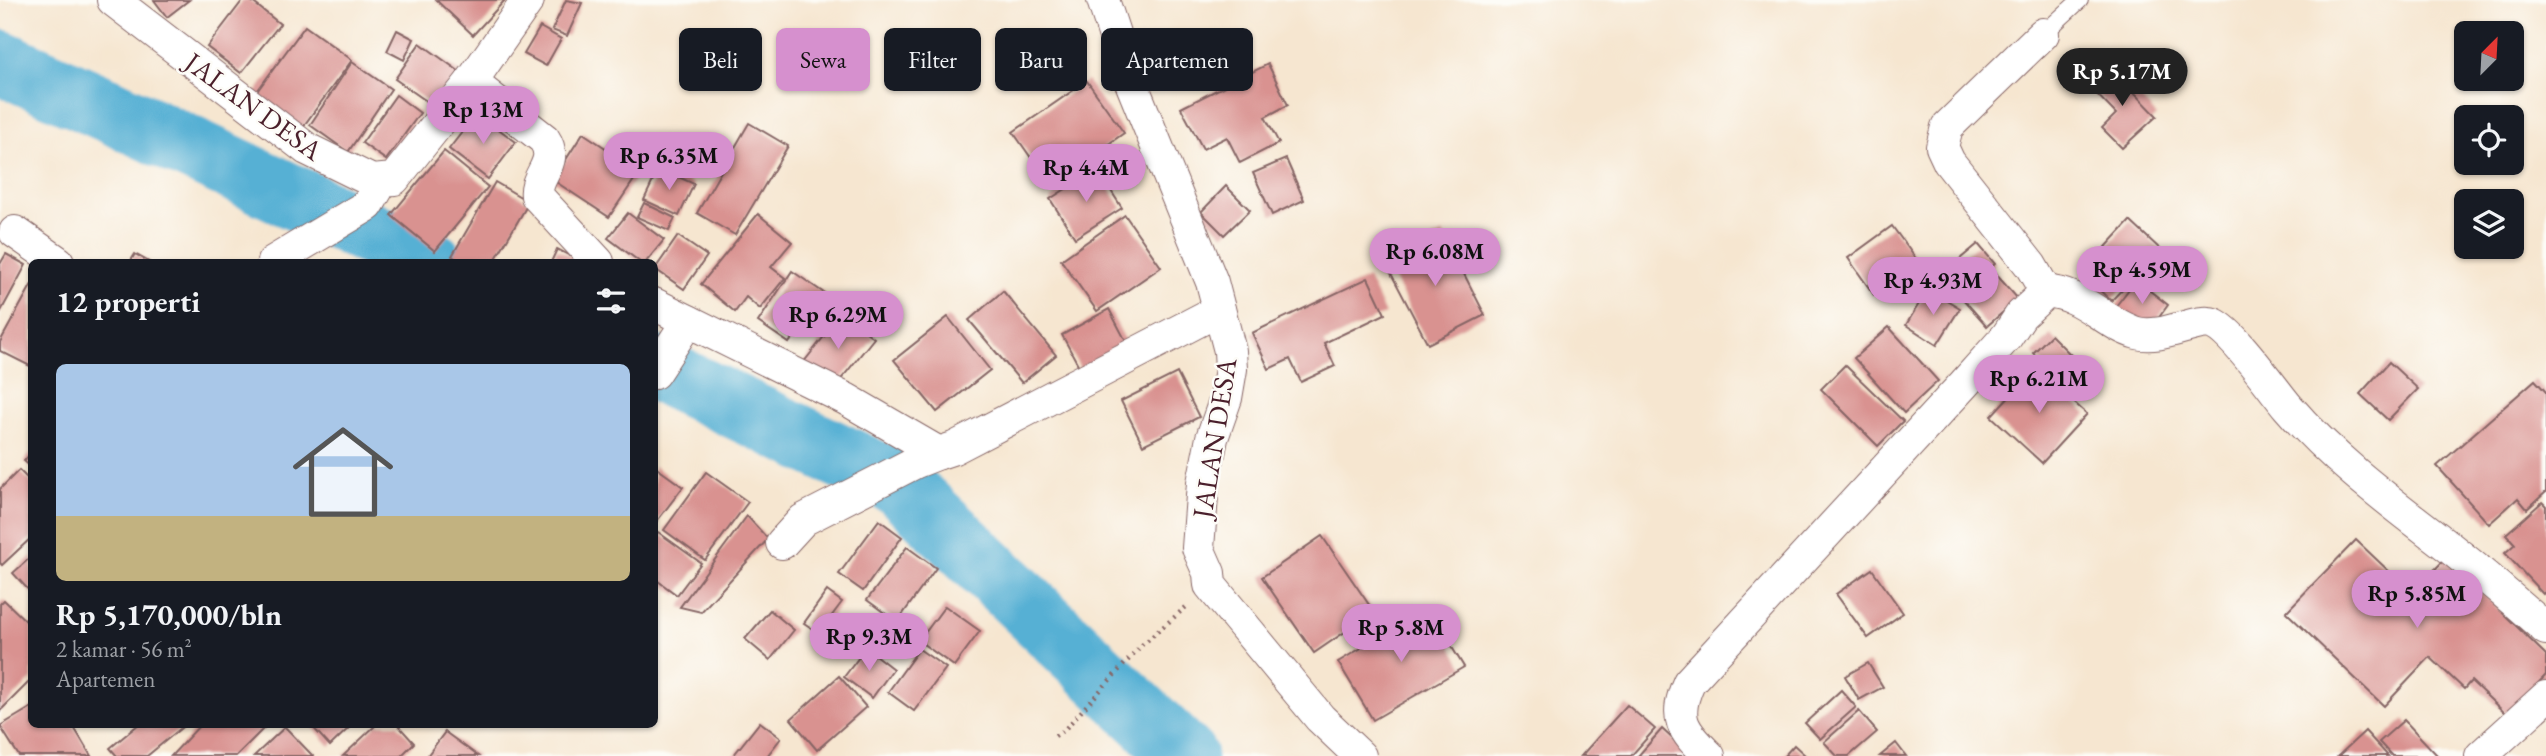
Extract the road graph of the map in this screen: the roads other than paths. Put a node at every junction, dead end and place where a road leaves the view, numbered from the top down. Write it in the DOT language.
graph roads {
  1 [pos="113,0"];
  2 [pos="528,0"];
  3 [pos="1103,0"];
  4 [pos="2081,0"];
  5 [pos="2043,34"];
  6 [pos="471,82"];
  7 [pos="375,193"];
  8 [pos="15,232"];
  9 [pos="54,259"];
  10 [pos="278,259"];
  11 [pos="595,259"];
  12 [pos="2046,292"];
  13 [pos="658,306"];
  14 [pos="1219,310"];
  15 [pos="688,321"];
  16 [pos="658,367"];
  17 [pos="927,457"];
  18 [pos="782,543"];
  19 [pos="2546,629"];
  20 [pos="2546,697"];
  21 [pos="1360,756"];
  22 [pos="1709,756"];
  23 [pos="2481,756"];
  1 -- 7 [label="street, JALAN DESA"];
  2 -- 6 [label="street"];
  3 -- 14 [label="street, JALAN DESA"];
  4 -- 5 [label="lane"];
  5 -- 12 [label="street"];
  6 -- 7 [label="street"];
  6 -- 11 [label="street"];
  7 -- 10 [label="street"];
  8 -- 9 [label="street"];
  12 -- 19 [label="street"];
  12 -- 22 [label="street"];
  13 -- 15 [label="street"];
  14 -- 17 [label="street"];
  14 -- 21 [label="street, JALAN DESA"];
  15 -- 16 [label="street"];
  15 -- 17 [label="street"];
  17 -- 18 [label="street"];
  20 -- 23 [label="street"];
}
